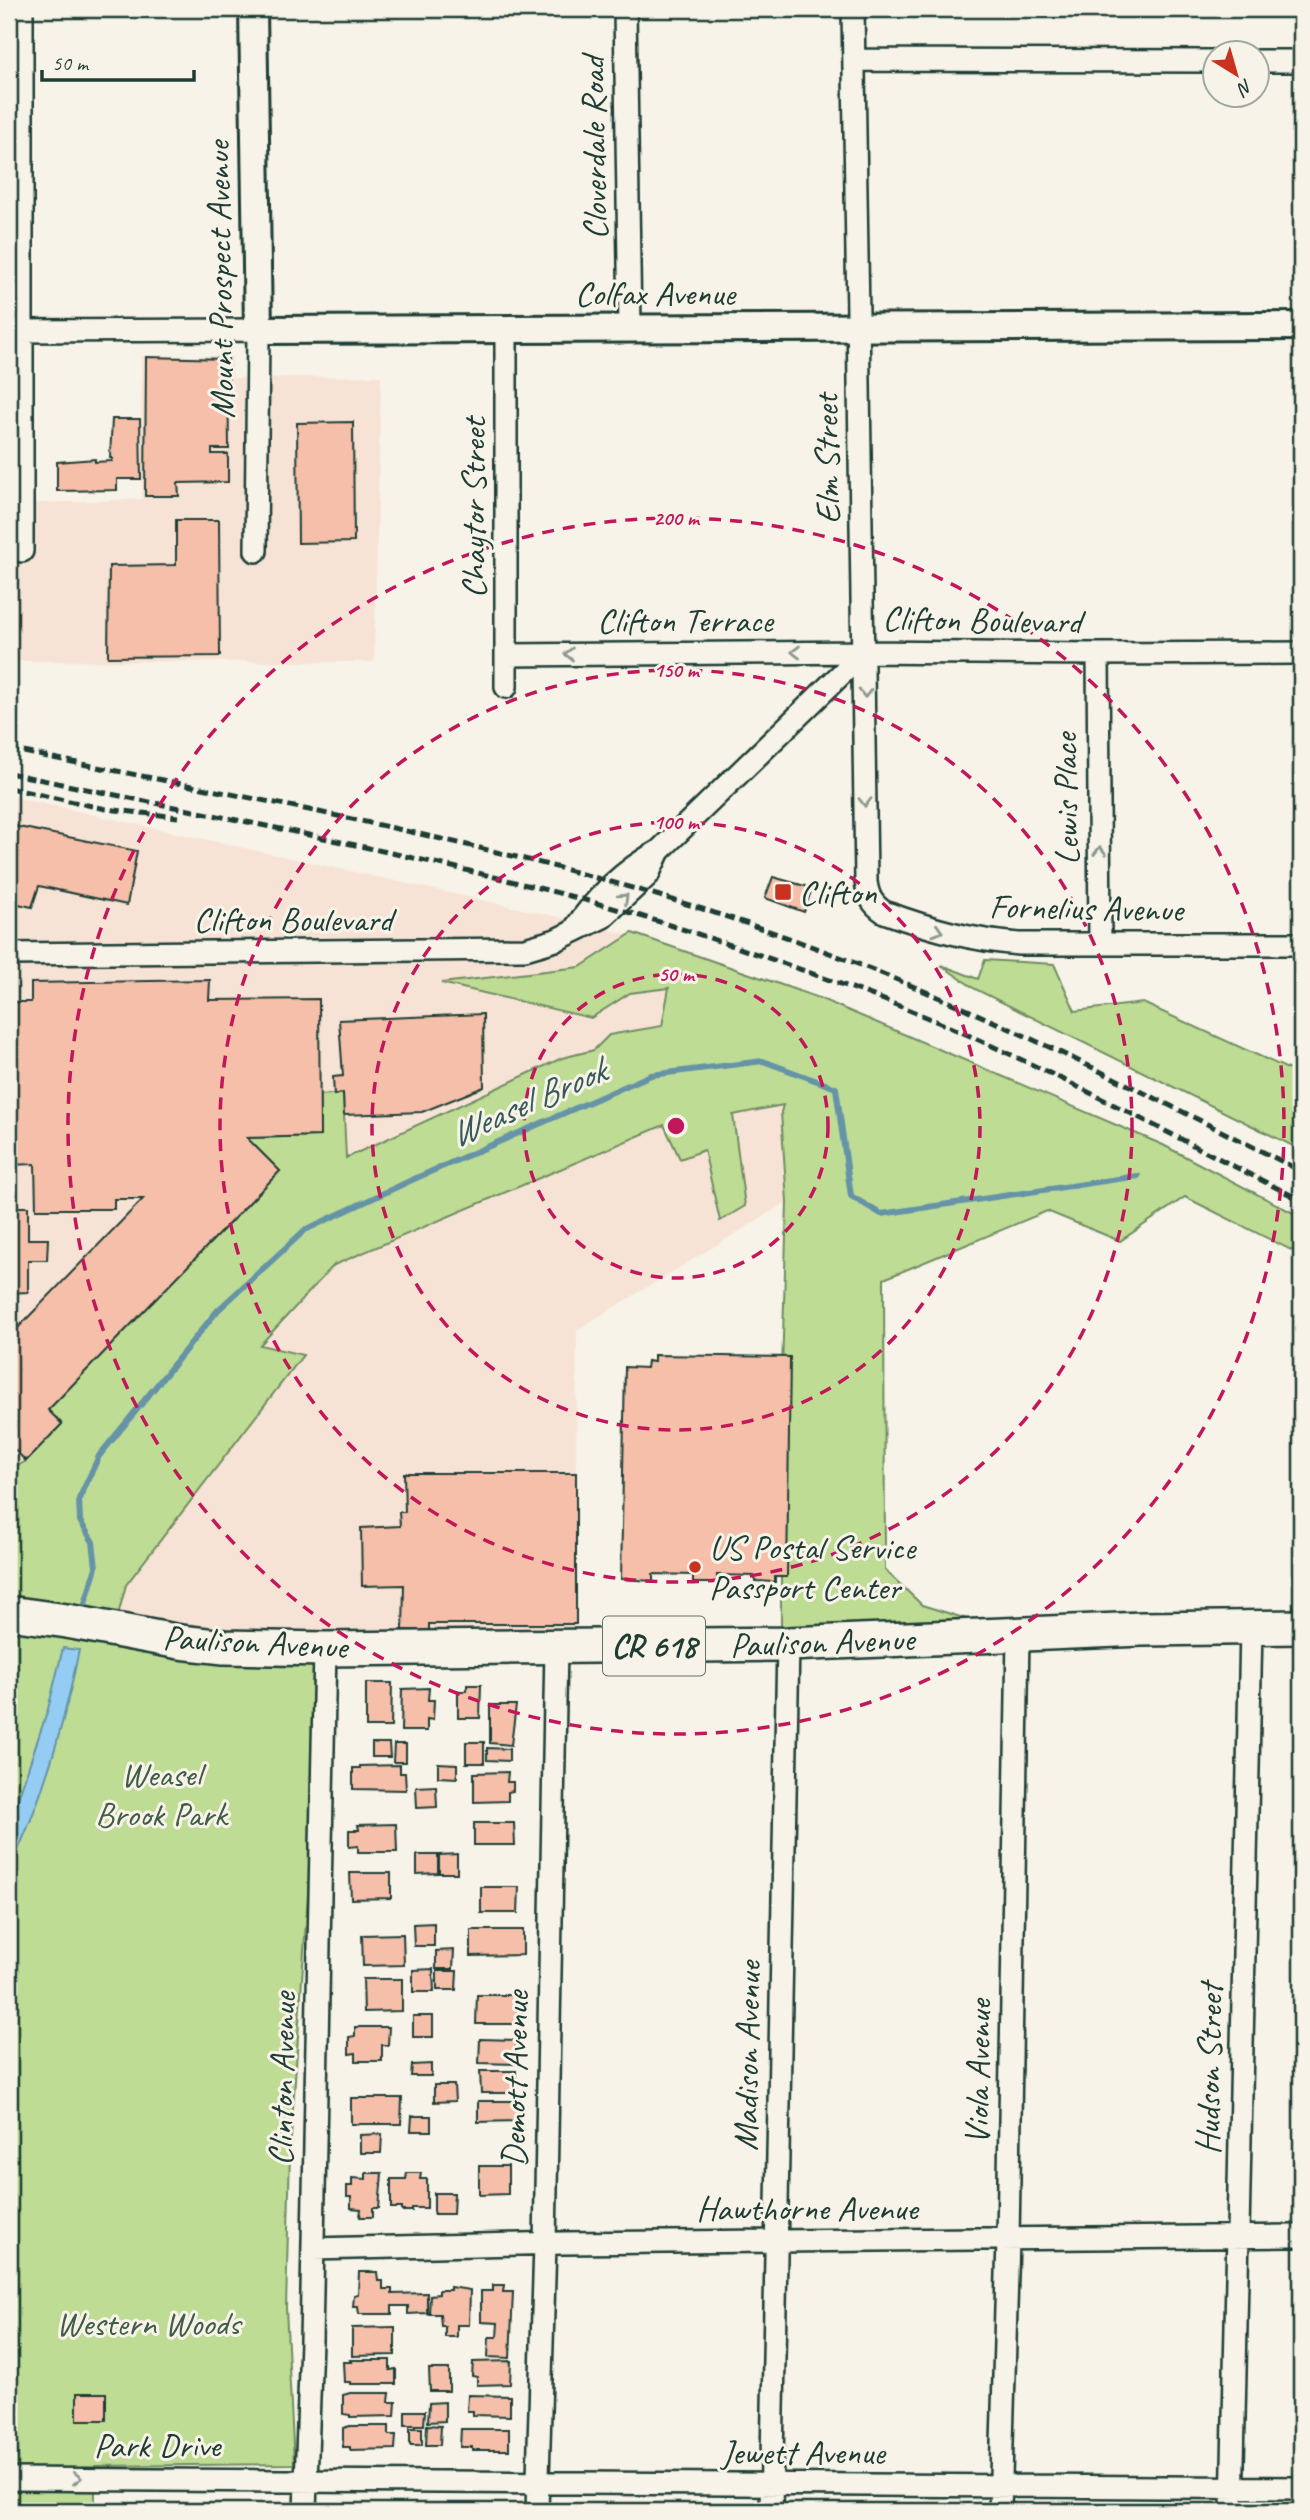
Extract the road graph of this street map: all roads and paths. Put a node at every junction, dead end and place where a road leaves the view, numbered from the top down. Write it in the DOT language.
graph roads {
  1 [pos="22,9"];
  2 [pos="253,9"];
  3 [pos="625,9"];
  4 [pos="853,9"];
  5 [pos="854,60"];
  6 [pos="1202,61"];
  7 [pos="1272,61"];
  8 [pos="1301,61"];
  9 [pos="1301,326"];
  10 [pos="630,327"];
  11 [pos="857,328"];
  12 [pos="506,329"];
  13 [pos="258,330"];
  14 [pos="16,331"];
  15 [pos="22,551"];
  16 [pos="256,551"];
  17 [pos="864,652"];
  18 [pos="1301,653"];
  19 [pos="1098,654"];
  20 [pos="506,655"];
  21 [pos="506,687"];
  22 [pos="875,905"];
  23 [pos="1101,944"];
  24 [pos="1301,944"];
  25 [pos="9,954"];
  26 [pos="9,1614"];
  27 [pos="1301,1627"];
  28 [pos="1251,1628"];
  29 [pos="1018,1634"];
  30 [pos="788,1644"];
  31 [pos="556,1647"];
  32 [pos="324,1648"];
  33 [pos="1301,2235"];
  34 [pos="1239,2236"];
  35 [pos="1008,2240"];
  36 [pos="776,2242"];
  37 [pos="545,2244"];
  38 [pos="313,2249"];
  39 [pos="9,2479"];
  40 [pos="305,2480"];
  41 [pos="537,2481"];
  42 [pos="771,2485"];
  43 [pos="1000,2486"];
  44 [pos="1232,2488"];
  45 [pos="1301,2488"];
  46 [pos="305,2511"];
  47 [pos="537,2511"];
  48 [pos="771,2511"];
  49 [pos="1000,2511"];
  50 [pos="1232,2511"];
  1 -- 14 [label="street"];
  2 -- 13 [label="street, Mount Prospect Avenue"];
  3 -- 10 [label="street, Cloverdale Road"];
  4 -- 5 [label="street, Elm Street"];
  5 -- 6 [label="street"];
  5 -- 11 [label="street, Elm Street"];
  7 -- 8 [label="street"];
  9 -- 11 [label="street, Colfax Avenue"];
  10 -- 11 [label="street, Colfax Avenue"];
  10 -- 12 [label="street, Colfax Avenue"];
  11 -- 17 [label="street, Elm Street"];
  12 -- 13 [label="street, Colfax Avenue"];
  12 -- 20 [label="street, Chaytor Street"];
  13 -- 14 [label="street, Colfax Avenue"];
  13 -- 16 [label="street, Mount Prospect Avenue"];
  14 -- 15 [label="street"];
  17 -- 19 [label="street, Clifton Boulevard"];
  17 -- 20 [label="street, Clifton Terrace, one-way"];
  17 -- 22 [label="street, Elm Street, one-way"];
  17 -- 25 [label="street, Clifton Boulevard"];
  18 -- 19 [label="street, Clifton Boulevard"];
  23 -- 19 [label="street, Lewis Place, one-way"];
  20 -- 21 [label="street, Chaytor Street"];
  22 -- 23 [label="street, Fornelius Avenue, one-way"];
  23 -- 24 [label="street, Fornelius Avenue"];
  26 -- 32 [label="main road, Paulison Avenue / CR 618"];
  27 -- 28 [label="main road, Paulison Avenue / CR 618"];
  28 -- 29 [label="main road, Paulison Avenue / CR 618"];
  28 -- 34 [label="street, Hudson Street"];
  29 -- 30 [label="main road, Paulison Avenue / CR 618"];
  29 -- 35 [label="street, Viola Avenue"];
  30 -- 31 [label="main road, Paulison Avenue / CR 618"];
  30 -- 36 [label="street, Madison Avenue"];
  31 -- 32 [label="main road, Paulison Avenue / CR 618"];
  31 -- 37 [label="street, Demott Avenue"];
  32 -- 38 [label="street, Clinton Avenue"];
  33 -- 34 [label="street, Hawthorne Avenue"];
  34 -- 35 [label="street, Hawthorne Avenue"];
  34 -- 44 [label="street, Hudson Street"];
  35 -- 36 [label="street, Hawthorne Avenue"];
  35 -- 43 [label="street, Viola Avenue"];
  36 -- 37 [label="street, Hawthorne Avenue"];
  36 -- 42 [label="street, Madison Avenue"];
  37 -- 38 [label="street, Hawthorne Avenue"];
  37 -- 41 [label="street, Demott Avenue"];
  38 -- 40 [label="street, Clinton Avenue"];
  39 -- 40 [label="street, Park Drive, one-way"];
  40 -- 41 [label="street, Jewett Avenue"];
  40 -- 46 [label="street, Clinton Avenue"];
  41 -- 42 [label="street, Jewett Avenue"];
  41 -- 47 [label="street, Demott Avenue"];
  42 -- 43 [label="street, Jewett Avenue"];
  42 -- 48 [label="street, Madison Avenue"];
  43 -- 44 [label="street, Jewett Avenue"];
  43 -- 49 [label="street, Viola Avenue"];
  44 -- 45 [label="street, Jewett Avenue"];
  44 -- 50 [label="street, Hudson Street"];
}
